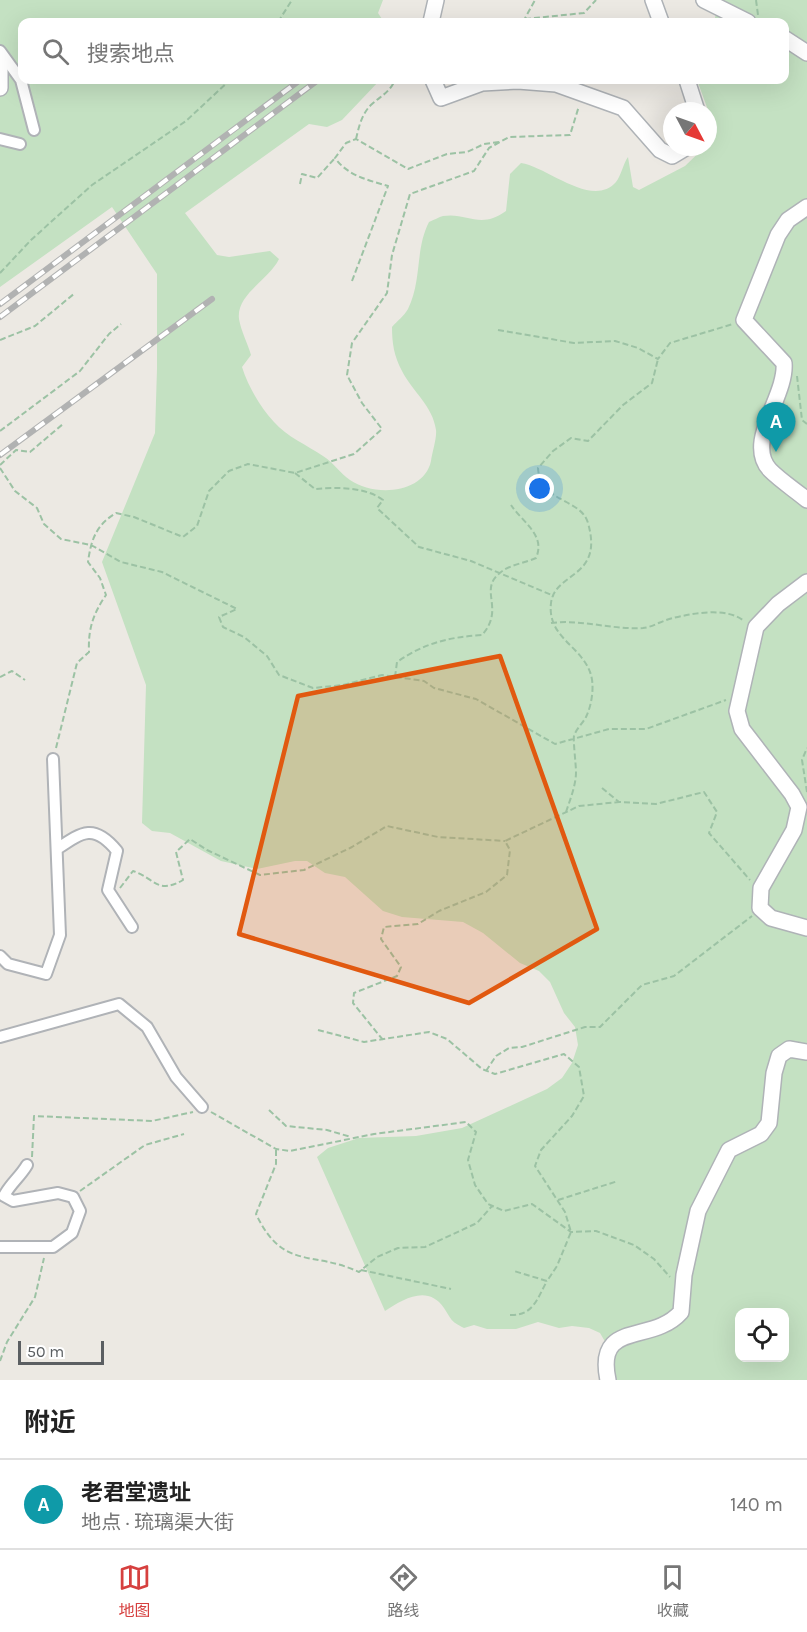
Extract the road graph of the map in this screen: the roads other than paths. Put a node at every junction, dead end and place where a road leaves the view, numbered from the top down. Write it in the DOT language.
graph roads {
  1 [pos="436,0"];
  2 [pos="653,0"];
  3 [pos="704,0"];
  4 [pos="432,18"];
  5 [pos="660,18"];
  6 [pos="740,18"];
  7 [pos="789,41"];
  8 [pos="0,51"];
  9 [pos="807,53"];
  10 [pos="0,56"];
  11 [pos="18,76"];
  12 [pos="22,84"];
  13 [pos="435,84"];
  14 [pos="479,84"];
  15 [pos="556,84"];
  16 [pos="688,84"];
  17 [pos="0,87"];
  18 [pos="694,102"];
  19 [pos="34,130"];
  20 [pos="0,139"];
  21 [pos="20,144"];
  22 [pos="663,152"];
  23 [pos="807,207"];
  24 [pos="807,500"];
  25 [pos="807,582"];
  26 [pos="53,759"];
  27 [pos="57,849"];
  28 [pos="132,927"];
  29 [pos="807,928"];
  30 [pos="3,964"];
  31 [pos="0,1037"];
  32 [pos="807,1052"];
  33 [pos="202,1107"];
  34 [pos="27,1165"];
  35 [pos="0,1246"];
  36 [pos="608,1380"];
  1 -- 4 [label="street"];
  2 -- 5 [label="street"];
  3 -- 6 [label="street"];
  7 -- 9 [label="street"];
  8 -- 11 [label="street"];
  10 -- 17 [label="street"];
  12 -- 19 [label="street"];
  13 -- 14 [label="street"];
  15 -- 22 [label="street"];
  16 -- 18 [label="street"];
  20 -- 21 [label="street"];
  23 -- 24 [label="street"];
  25 -- 29 [label="street"];
  26 -- 27 [label="street"];
  27 -- 28 [label="street"];
  27 -- 30 [label="street"];
  31 -- 33 [label="street"];
  32 -- 36 [label="street"];
  34 -- 35 [label="street"];
}
